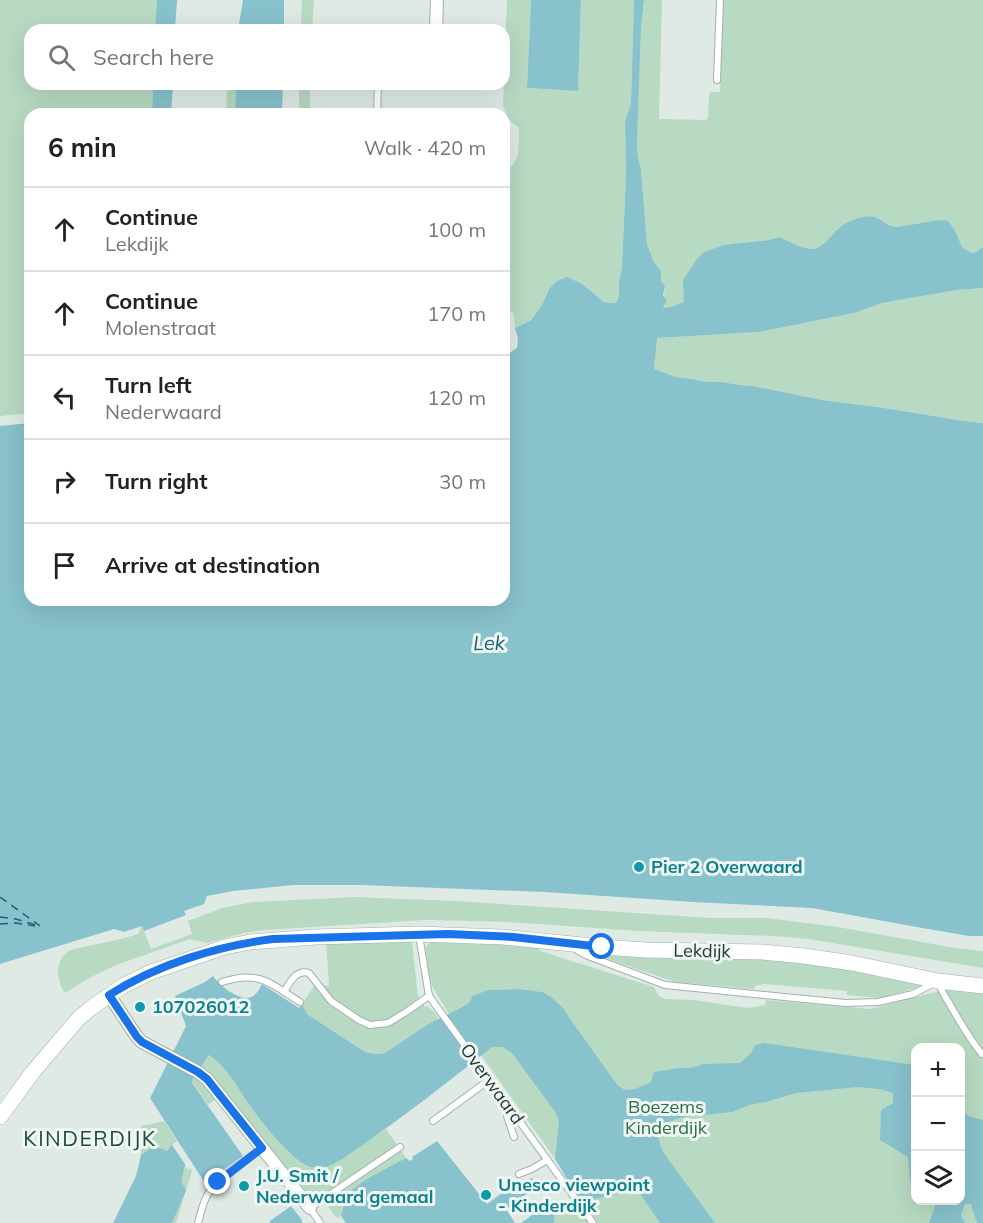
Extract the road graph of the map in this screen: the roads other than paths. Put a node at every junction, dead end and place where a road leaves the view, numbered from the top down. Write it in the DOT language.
graph roads {
  1 [pos="437,0"];
  2 [pos="720,0"];
  3 [pos="436,24"];
  4 [pos="717,80"];
  5 [pos="378,90"];
  6 [pos="377,108"];
  7 [pos="418,934"];
  8 [pos="566,943"];
  9 [pos="938,981"];
  10 [pos="222,982"];
  11 [pos="983,986"];
  12 [pos="284,992"];
  13 [pos="109,995"];
  14 [pos="429,996"];
  15 [pos="300,1002"];
  16 [pos="982,1054"];
  17 [pos="489,1080"];
  18 [pos="510,1108"];
  19 [pos="0,1117"];
  20 [pos="433,1121"];
  21 [pos="514,1137"];
  22 [pos="400,1147"];
  23 [pos="262,1148"];
  24 [pos="548,1163"];
  25 [pos="519,1174"];
  26 [pos="310,1208"];
  27 [pos="198,1223"];
  28 [pos="320,1223"];
  29 [pos="593,1223"];
  1 -- 3 [label="street"];
  2 -- 4 [label="lane"];
  5 -- 6 [label="lane"];
  7 -- 8 [label="street, Lekdijk"];
  7 -- 13 [label="street, Lekdijk"];
  7 -- 14 [label="lane, Overwaard"];
  8 -- 9 [label="street, Lekdijk"];
  8 -- 9 [label="lane"];
  9 -- 11 [label="street, Lekdijk"];
  9 -- 16 [label="lane"];
  10 -- 12 [label="lane"];
  12 -- 14 [label="lane"];
  12 -- 15 [label="lane"];
  13 -- 19 [label="street, Lekdijk"];
  13 -- 23 [label="street"];
  14 -- 17 [label="lane, Overwaard"];
  17 -- 18 [label="lane, Overwaard"];
  17 -- 20 [label="lane"];
  18 -- 21 [label="lane"];
  18 -- 24 [label="lane, Overwaard"];
  22 -- 26 [label="lane"];
  23 -- 26 [label="street"];
  23 -- 27 [label="lane"];
  24 -- 25 [label="lane"];
  24 -- 29 [label="lane, Overwaard"];
  26 -- 28 [label="lane"];
}
